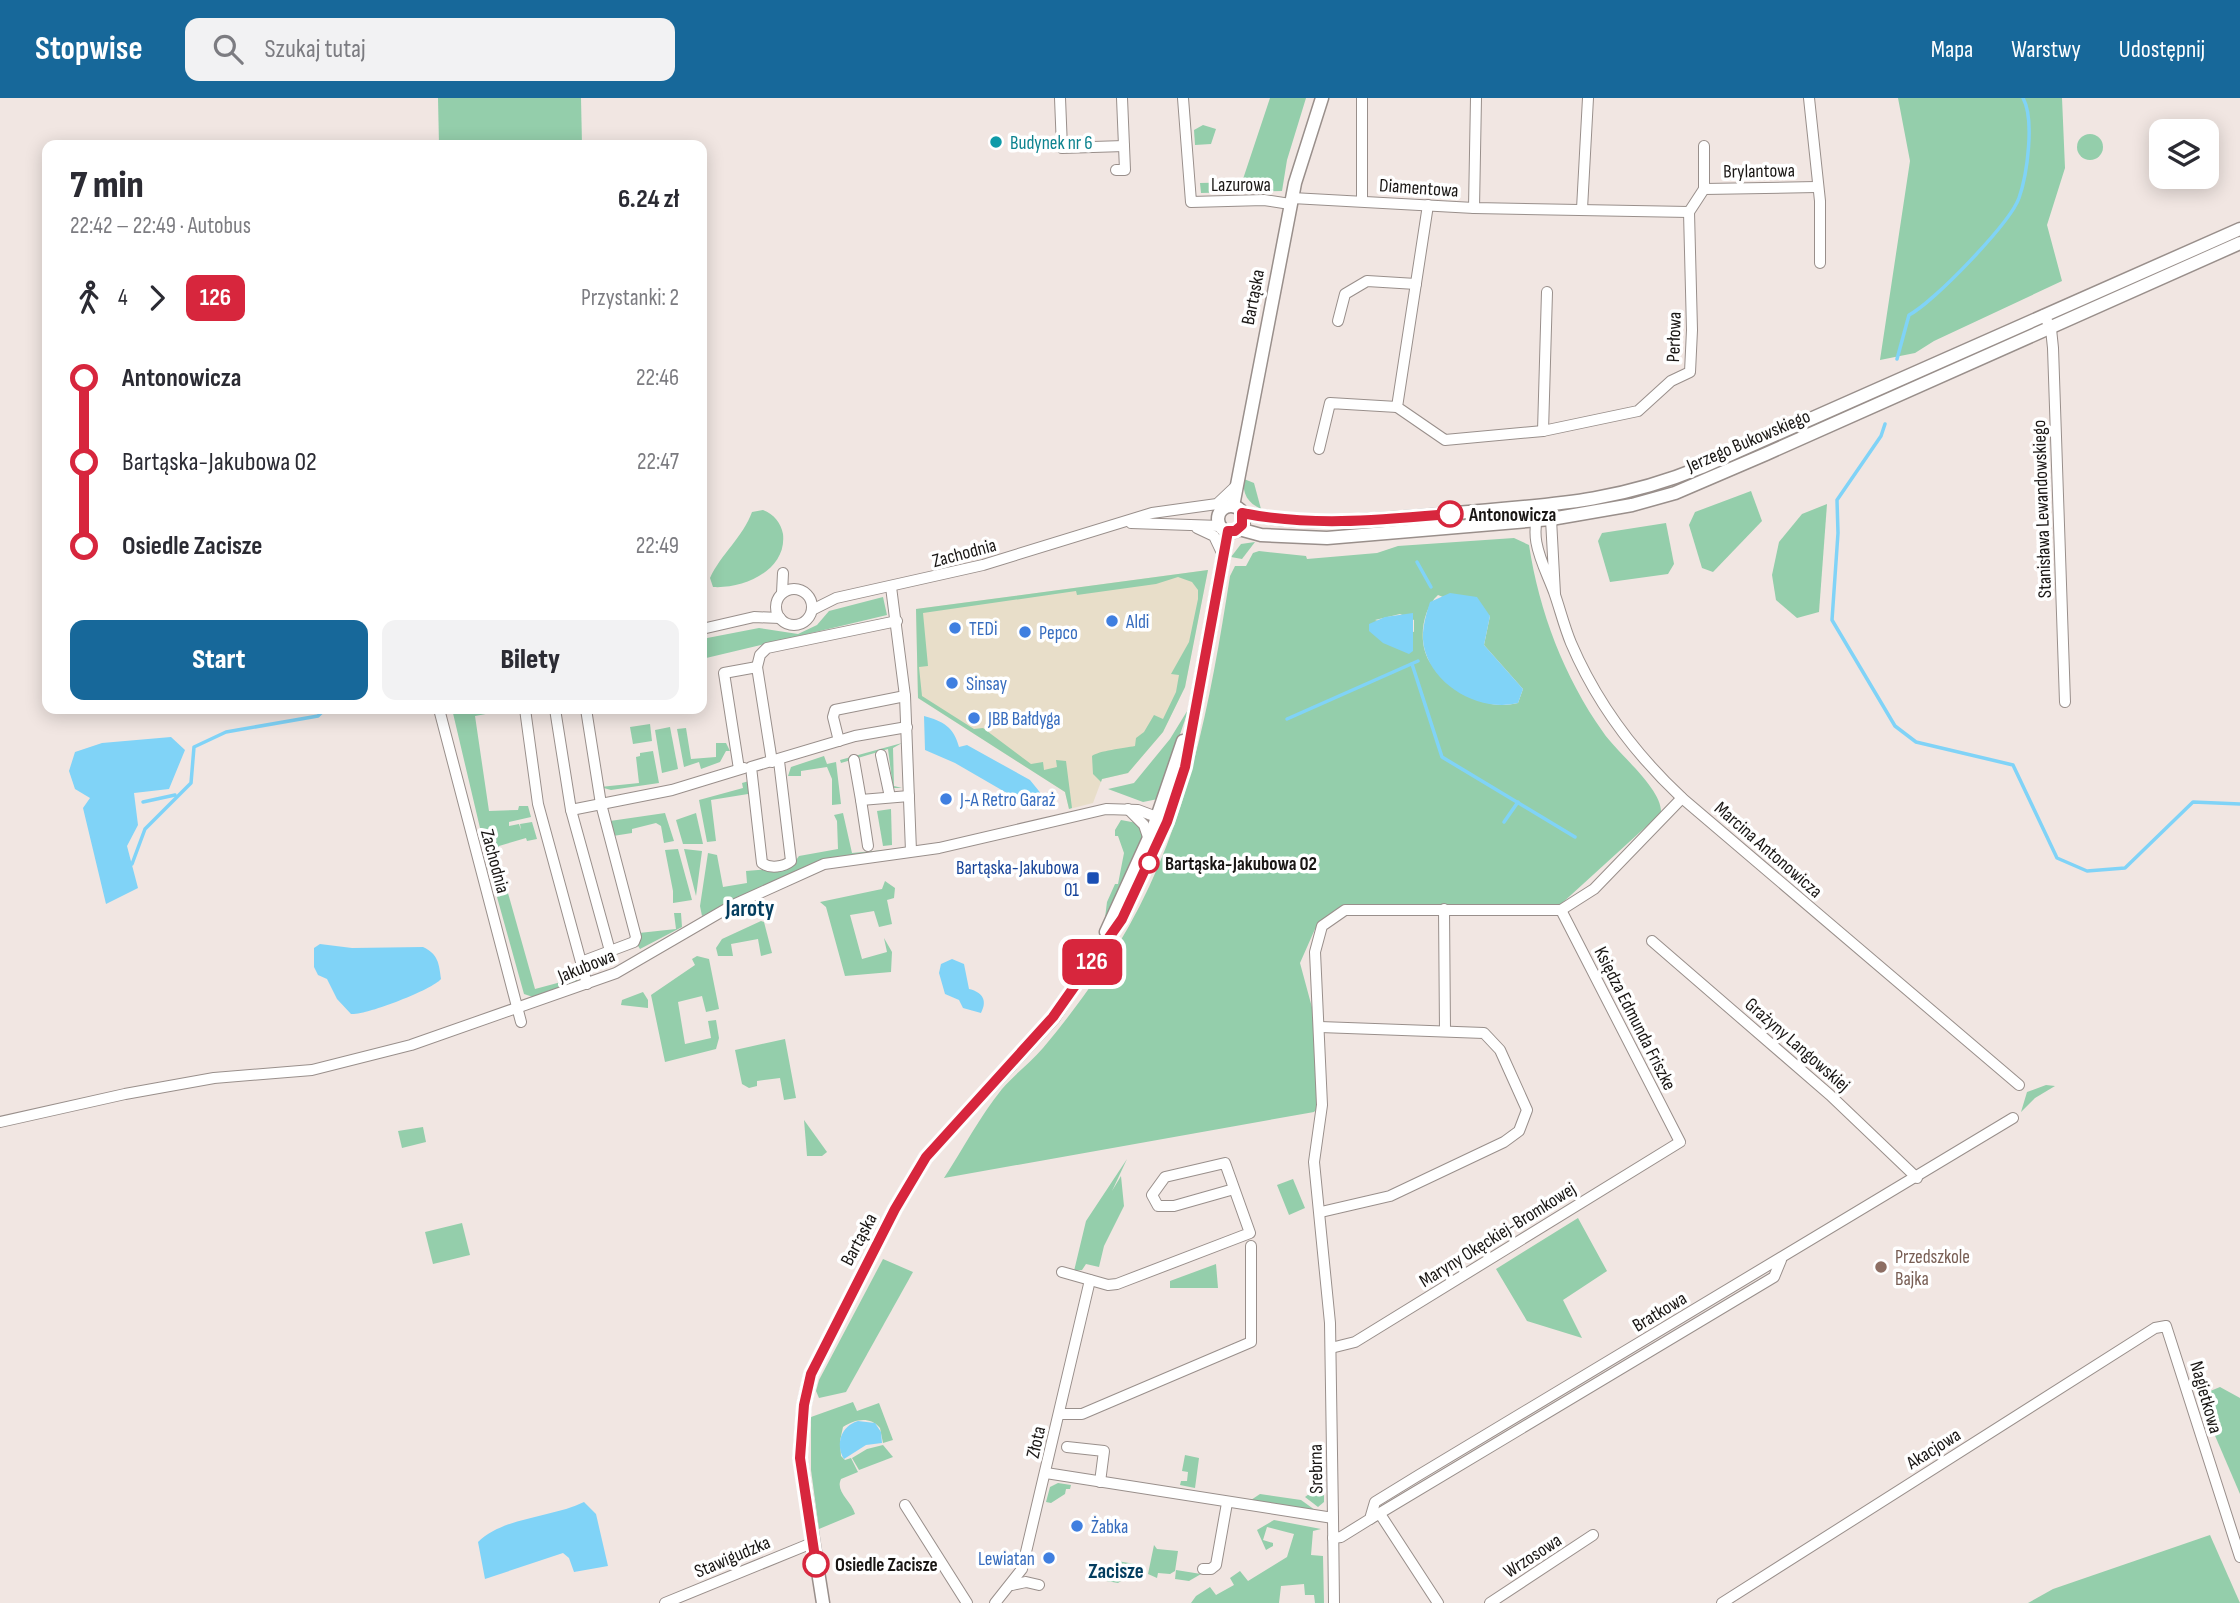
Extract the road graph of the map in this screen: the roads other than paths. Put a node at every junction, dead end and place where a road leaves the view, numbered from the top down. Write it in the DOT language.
graph roads {
  1 [pos="1060,98"];
  2 [pos="1122,98"];
  3 [pos="1183,98"];
  4 [pos="1322,98"];
  5 [pos="1362,98"];
  6 [pos="1476,98"];
  7 [pos="1588,98"];
  8 [pos="1809,98"];
  9 [pos="1124,146"];
  10 [pos="1704,146"];
  11 [pos="1115,170"];
  12 [pos="1816,187"];
  13 [pos="1704,189"];
  14 [pos="1291,201"];
  15 [pos="1362,201"];
  16 [pos="1428,205"];
  17 [pos="1474,208"];
  18 [pos="1582,209"];
  19 [pos="1689,212"];
  20 [pos="2240,229"];
  21 [pos="2240,243"];
  22 [pos="1820,263"];
  23 [pos="1416,284"];
  24 [pos="1547,292"];
  25 [pos="2044,315"];
  26 [pos="1338,321"];
  27 [pos="2050,329"];
  28 [pos="1397,407"];
  29 [pos="1543,431"];
  30 [pos="1319,449"];
  31 [pos="1237,485"];
  32 [pos="1542,506"];
  33 [pos="1195,508"];
  34 [pos="1233,509"];
  35 [pos="1264,517"];
  36 [pos="1551,519"];
  37 [pos="1534,521"];
  38 [pos="1123,522"];
  39 [pos="1193,527"];
  40 [pos="1229,529"];
  41 [pos="1261,535"];
  42 [pos="1224,557"];
  43 [pos="891,587"];
  44 [pos="1555,594"];
  45 [pos="808,596"];
  46 [pos="836,598"];
  47 [pos="776,604"];
  48 [pos="812,610"];
  49 [pos="754,617"];
  50 [pos="780,618"];
  51 [pos="897,621"];
  52 [pos="707,628"];
  53 [pos="757,667"];
  54 [pos="905,696"];
  55 [pos="2065,702"];
  56 [pos="440,714"];
  57 [pos="526,714"];
  58 [pos="556,714"];
  59 [pos="587,714"];
  60 [pos="907,727"];
  61 [pos="839,741"];
  62 [pos="881,755"];
  63 [pos="853,760"];
  64 [pos="776,762"];
  65 [pos="751,767"];
  66 [pos="739,769"];
  67 [pos="909,796"];
  68 [pos="890,797"];
  69 [pos="1682,798"];
  70 [pos="861,800"];
  71 [pos="601,804"];
  72 [pos="1127,809"];
  73 [pos="571,810"];
  74 [pos="1162,820"];
  75 [pos="1149,840"];
  76 [pos="868,846"];
  77 [pos="911,851"];
  78 [pos="1444,909"];
  79 [pos="1561,910"];
  80 [pos="1652,941"];
  81 [pos="610,951"];
  82 [pos="1099,952"];
  83 [pos="581,961"];
  84 [pos="587,985"];
  85 [pos="518,1009"];
  86 [pos="521,1023"];
  87 [pos="1320,1027"];
  88 [pos="1445,1030"];
  89 [pos="2019,1085"];
  90 [pos="2013,1118"];
  91 [pos="0,1122"];
  92 [pos="1680,1142"];
  93 [pos="1917,1178"];
  94 [pos="1234,1189"];
  95 [pos="1321,1212"];
  96 [pos="1251,1246"];
  97 [pos="1062,1272"];
  98 [pos="1090,1280"];
  99 [pos="2166,1326"];
  100 [pos="1331,1348"];
  101 [pos="1060,1414"];
  102 [pos="1067,1447"];
  103 [pos="1046,1473"];
  104 [pos="1100,1482"];
  105 [pos="1227,1503"];
  106 [pos="905,1506"];
  107 [pos="1375,1517"];
  108 [pos="1333,1518"];
  109 [pos="1593,1535"];
  110 [pos="1333,1538"];
  111 [pos="812,1543"];
  112 [pos="2240,1557"];
  113 [pos="1203,1569"];
  114 [pos="1012,1585"];
  115 [pos="1039,1585"];
  116 [pos="665,1603"];
  117 [pos="823,1603"];
  118 [pos="967,1603"];
  119 [pos="995,1603"];
  120 [pos="1334,1603"];
  121 [pos="1438,1603"];
  122 [pos="1490,1603"];
  123 [pos="1722,1603"];
  1 -- 9 [label="street"];
  2 -- 9 [label="street"];
  3 -- 14 [label="street, Lazurowa"];
  4 -- 14 [label="street, Bartąska"];
  5 -- 15 [label="street, Diamentowa"];
  6 -- 17 [label="street, Diamentowa"];
  7 -- 18 [label="street"];
  8 -- 12 [label="street, Brylantowa"];
  9 -- 11 [label="street"];
  10 -- 13 [label="street"];
  12 -- 13 [label="street, Brylantowa"];
  12 -- 22 [label="street, Brylantowa"];
  13 -- 19 [label="street"];
  14 -- 15 [label="street, Diamentowa"];
  14 -- 31 [label="street, Bartąska"];
  15 -- 16 [label="street, Diamentowa"];
  16 -- 17 [label="street, Diamentowa"];
  16 -- 23 [label="street"];
  17 -- 18 [label="street, Diamentowa"];
  18 -- 19 [label="street, Diamentowa"];
  19 -- 29 [label="street, Perłowa"];
  20 -- 25 [label="street, Jerzego Bukowskiego"];
  21 -- 27 [label="street, Jerzego Bukowskiego"];
  23 -- 26 [label="street"];
  23 -- 28 [label="street"];
  24 -- 29 [label="street"];
  25 -- 27 [label="street, Stanisława Lewandowskiego"];
  25 -- 32 [label="street, Jerzego Bukowskiego"];
  27 -- 36 [label="street, Jerzego Bukowskiego"];
  27 -- 55 [label="street, Stanisława Lewandowskiego"];
  28 -- 29 [label="street, Perłowa"];
  28 -- 30 [label="street"];
  31 -- 33 [label="street"];
  31 -- 34 [label="street, Bartąska"];
  31 -- 35 [label="street"];
  32 -- 35 [label="street, Jerzego Bukowskiego"];
  32 -- 36 [label="street"];
  32 -- 37 [label="street"];
  33 -- 34 [label="street"];
  33 -- 38 [label="street, Zachodnia"];
  34 -- 35 [label="street, Jerzego Bukowskiego"];
  34 -- 40 [label="street"];
  34 -- 40 [label="street"];
  36 -- 37 [label="street, Jerzego Bukowskiego"];
  36 -- 44 [label="street, Marcina Antonowicza"];
  37 -- 41 [label="street, Jerzego Bukowskiego"];
  37 -- 44 [label="street, Marcina Antonowicza"];
  38 -- 39 [label="street"];
  38 -- 43 [label="street, Zachodnia"];
  39 -- 40 [label="street"];
  39 -- 42 [label="street"];
  40 -- 41 [label="street, Jerzego Bukowskiego"];
  40 -- 42 [label="street, Bartąska"];
  41 -- 42 [label="street"];
  42 -- 74 [label="street, Bartąska"];
  43 -- 46 [label="street, Zachodnia"];
  43 -- 51 [label="street"];
  44 -- 69 [label="street, Marcina Antonowicza"];
  45 -- 46 [label="street"];
  45 -- 47 [label="street"];
  45 -- 48 [label="street"];
  46 -- 48 [label="street, Zachodnia"];
  47 -- 49 [label="street"];
  47 -- 50 [label="street"];
  48 -- 50 [label="street"];
  49 -- 50 [label="street"];
  49 -- 52 [label="street"];
  51 -- 53 [label="street"];
  51 -- 54 [label="street"];
  53 -- 64 [label="street"];
  53 -- 66 [label="street"];
  54 -- 60 [label="street"];
  54 -- 61 [label="street"];
  56 -- 85 [label="street, Zachodnia"];
  57 -- 83 [label="street"];
  58 -- 73 [label="street"];
  59 -- 71 [label="street"];
  60 -- 61 [label="street"];
  60 -- 67 [label="street"];
  61 -- 64 [label="street"];
  62 -- 68 [label="street"];
  63 -- 70 [label="street"];
  64 -- 65 [label="street"];
  64 -- 65 [label="street"];
  65 -- 66 [label="street"];
  66 -- 71 [label="street"];
  67 -- 68 [label="street"];
  67 -- 77 [label="street"];
  68 -- 70 [label="street"];
  69 -- 79 [label="street"];
  69 -- 89 [label="street, Marcina Antonowicza"];
  70 -- 76 [label="street"];
  71 -- 73 [label="street"];
  71 -- 81 [label="street"];
  72 -- 74 [label="street, Jakubowa"];
  72 -- 75 [label="street"];
  72 -- 77 [label="street, Jakubowa"];
  73 -- 81 [label="street"];
  74 -- 75 [label="street, Bartąska"];
  74 -- 82 [label="street, Bartąska"];
  75 -- 82 [label="street, Bartąska"];
  77 -- 84 [label="street, Jakubowa"];
  78 -- 79 [label="street"];
  78 -- 87 [label="street, Srebrna"];
  78 -- 88 [label="street"];
  79 -- 92 [label="street, Księdza Edmunda Friszke"];
  80 -- 93 [label="street, Grażyny Langowskiej"];
  81 -- 83 [label="street"];
  82 -- 111 [label="street, Bartąska"];
  83 -- 84 [label="street"];
  84 -- 85 [label="street, Jakubowa"];
  85 -- 86 [label="street, Zachodnia"];
  85 -- 91 [label="street, Jakubowa"];
  87 -- 88 [label="street"];
  87 -- 95 [label="street, Srebrna"];
  88 -- 95 [label="street"];
  90 -- 93 [label="street"];
  92 -- 100 [label="street, Maryny Okęckiej-Bromkowej"];
  93 -- 107 [label="street"];
  94 -- 94 [label="street"];
  94 -- 98 [label="street"];
  95 -- 100 [label="street, Srebrna"];
  96 -- 101 [label="street"];
  97 -- 98 [label="street"];
  98 -- 101 [label="street, Złota"];
  99 -- 112 [label="street, Nagietkowa"];
  99 -- 123 [label="street, Akacjowa"];
  100 -- 108 [label="street, Srebrna"];
  101 -- 103 [label="street, Złota"];
  102 -- 104 [label="street"];
  103 -- 104 [label="street, Srebrna"];
  103 -- 114 [label="street, Złota"];
  104 -- 105 [label="street, Srebrna"];
  105 -- 108 [label="street, Srebrna"];
  105 -- 113 [label="street"];
  106 -- 118 [label="street"];
  107 -- 110 [label="street"];
  107 -- 121 [label="street"];
  108 -- 110 [label="street"];
  109 -- 122 [label="street, Wrzosowa"];
  110 -- 120 [label="street"];
  111 -- 116 [label="street, Stawigudzka"];
  111 -- 117 [label="street, Bartąska"];
  114 -- 115 [label="street"];
  114 -- 119 [label="street, Złota"];
}
